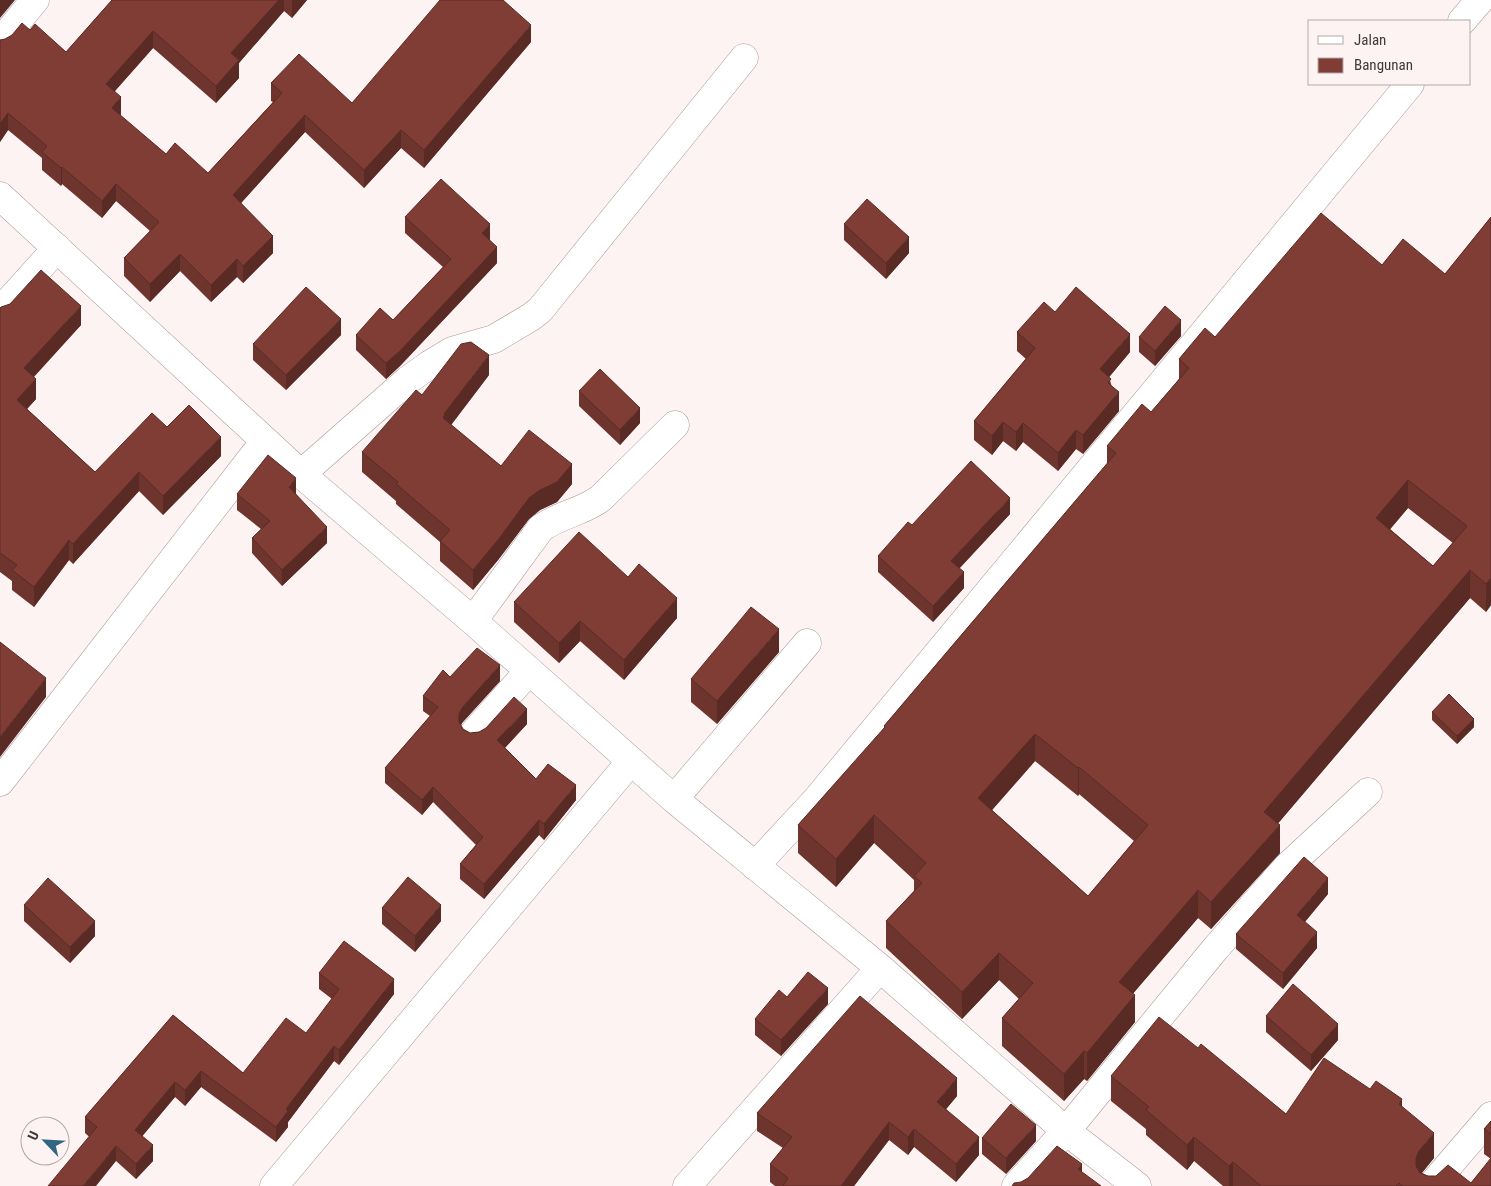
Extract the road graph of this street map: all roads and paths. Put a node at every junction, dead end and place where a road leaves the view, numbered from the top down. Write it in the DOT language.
graph roads {
  1 [pos="35,0"];
  2 [pos="1480,0"];
  3 [pos="1463,20"];
  4 [pos="0,42"];
  5 [pos="744,58"];
  6 [pos="1409,85"];
  7 [pos="0,196"];
  8 [pos="57,248"];
  9 [pos="0,311"];
  10 [pos="675,425"];
  11 [pos="265,441"];
  12 [pos="301,474"];
  13 [pos="473,621"];
  14 [pos="807,643"];
  15 [pos="529,671"];
  16 [pos="474,733"];
  17 [pos="631,761"];
  18 [pos="0,782"];
  19 [pos="1368,792"];
  20 [pos="674,799"];
  21 [pos="754,866"];
  22 [pos="880,968"];
  23 [pos="1491,1116"];
  24 [pos="1066,1131"];
  25 [pos="274,1186"];
  26 [pos="687,1186"];
  27 [pos="1016,1186"];
  28 [pos="1137,1186"];
  29 [pos="1431,1186"];
  1 -- 4 [label="street"];
  2 -- 3 [label="street"];
  5 -- 12 [label="street"];
  6 -- 21 [label="street"];
  7 -- 8 [label="street"];
  8 -- 9 [label="street"];
  8 -- 11 [label="street"];
  10 -- 13 [label="street"];
  11 -- 12 [label="street"];
  11 -- 18 [label="street"];
  12 -- 13 [label="street"];
  13 -- 15 [label="street"];
  14 -- 20 [label="street"];
  15 -- 16 [label="street"];
  15 -- 17 [label="street"];
  17 -- 20 [label="street"];
  17 -- 25 [label="street"];
  19 -- 24 [label="street"];
  20 -- 21 [label="street"];
  21 -- 22 [label="street"];
  22 -- 24 [label="street"];
  22 -- 26 [label="street"];
  23 -- 29 [label="street"];
  24 -- 27 [label="street"];
  24 -- 28 [label="street"];
}
